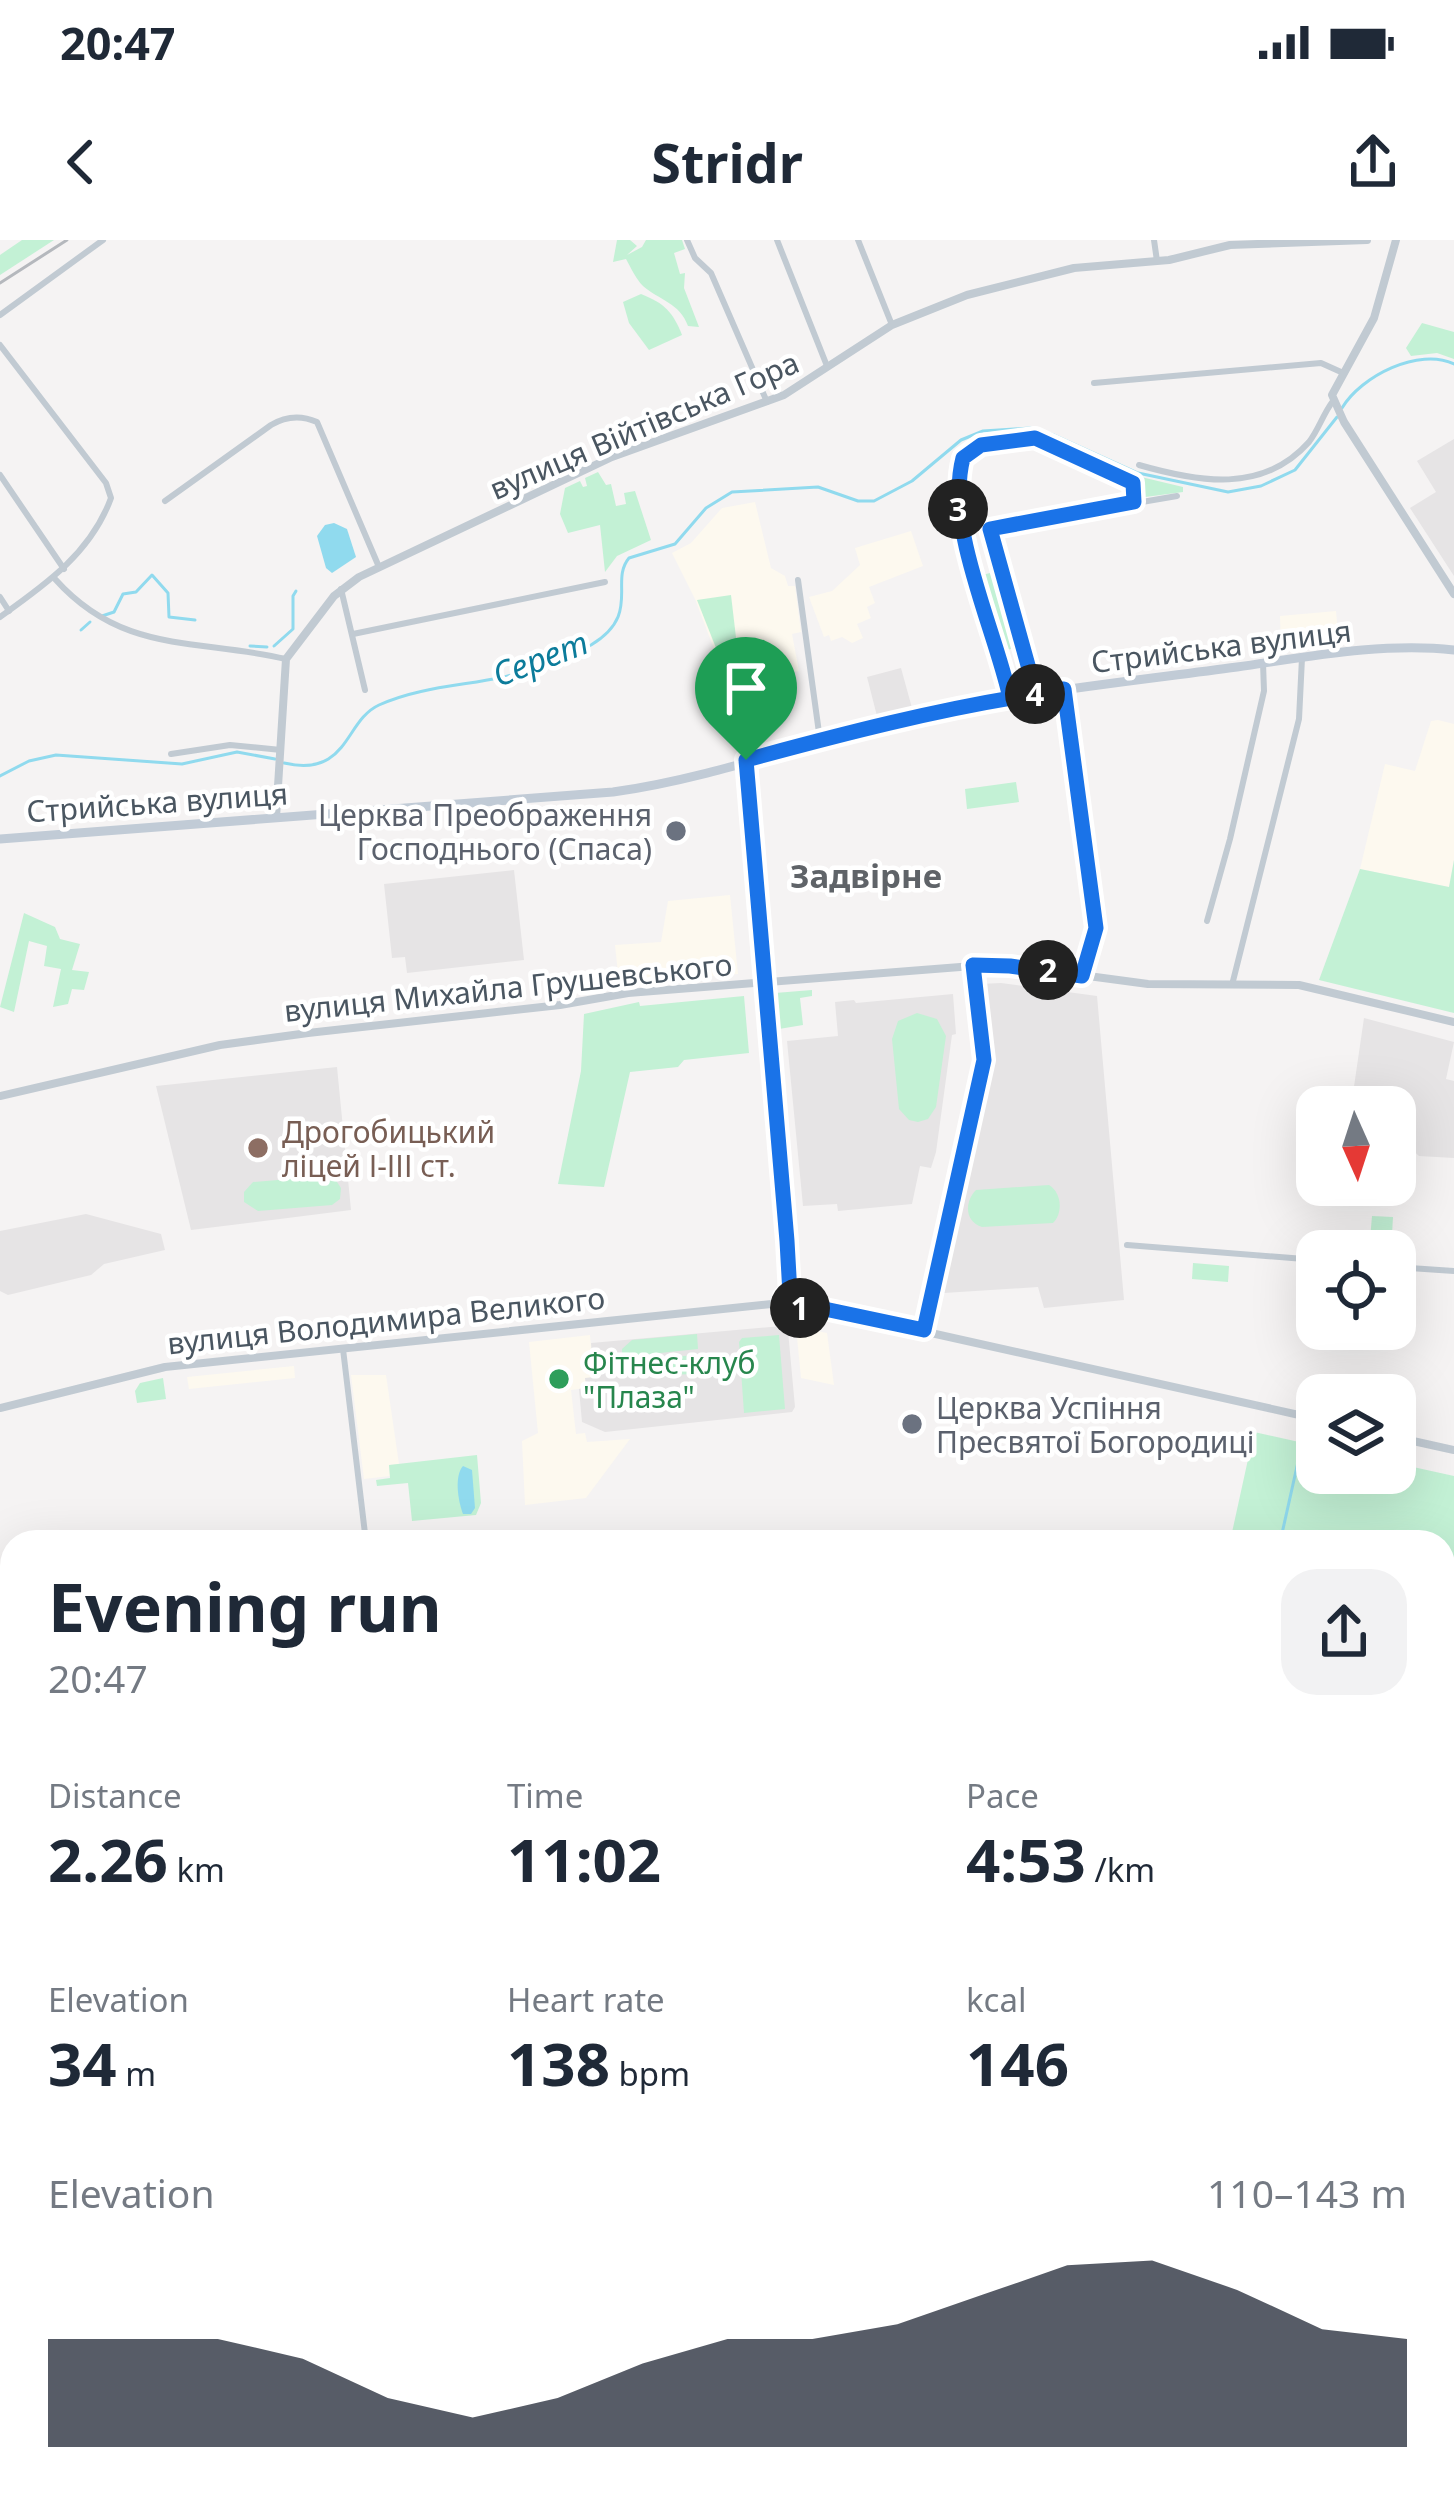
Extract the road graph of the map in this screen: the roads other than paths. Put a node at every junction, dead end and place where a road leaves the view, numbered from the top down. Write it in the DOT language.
graph roads {
  1 [pos="103,240"];
  2 [pos="687,240"];
  3 [pos="776,240"];
  4 [pos="859,240"];
  5 [pos="1154,240"];
  6 [pos="1367,240"];
  7 [pos="1396,240"];
  8 [pos="1334,241"];
  9 [pos="1157,261"];
  10 [pos="0,315"];
  11 [pos="892,325"];
  12 [pos="0,345"];
  13 [pos="828,370"];
  14 [pos="1341,373"];
  15 [pos="1094,383"];
  16 [pos="767,402"];
  17 [pos="1334,404"];
  18 [pos="1139,465"];
  19 [pos="0,475"];
  20 [pos="1177,496"];
  21 [pos="165,501"];
  22 [pos="1134,502"];
  23 [pos="379,566"];
  24 [pos="64,569"];
  25 [pos="56,580"];
  26 [pos="798,580"];
  27 [pos="604,582"];
  28 [pos="341,589"];
  29 [pos="1454,594"];
  30 [pos="0,597"];
  31 [pos="9,611"];
  32 [pos="0,617"];
  33 [pos="353,634"];
  34 [pos="1454,650"];
  35 [pos="1302,658"];
  36 [pos="286,659"];
  37 [pos="1263,663"];
  38 [pos="365,689"];
  39 [pos="1064,689"];
  40 [pos="1036,694"];
  41 [pos="1010,698"];
  42 [pos="820,740"];
  43 [pos="280,753"];
  44 [pos="171,754"];
  45 [pos="746,760"];
  46 [pos="275,818"];
  47 [pos="0,839"];
  48 [pos="1207,920"];
  49 [pos="973,965"];
  50 [pos="1082,976"];
  51 [pos="762,984"];
  52 [pos="1232,986"];
  53 [pos="1454,1022"];
  54 [pos="0,1096"];
  55 [pos="1127,1245"];
  56 [pos="1296,1258"];
  57 [pos="1416,1268"];
  58 [pos="1454,1271"];
  59 [pos="790,1294"];
  60 [pos="782,1303"];
  61 [pos="801,1304"];
  62 [pos="924,1330"];
  63 [pos="343,1348"];
  64 [pos="0,1408"];
  65 [pos="1296,1415"];
  66 [pos="1416,1442"];
  67 [pos="1454,1450"];
  68 [pos="365,1530"];
  1 -- 10 [label="street"];
  2 -- 16 [label="street"];
  3 -- 13 [label="street"];
  4 -- 11 [label="street"];
  5 -- 9 [label="street"];
  6 -- 8 [label="street, вулиця Війтівська Гора"];
  7 -- 14 [label="street"];
  8 -- 9 [label="street, вулиця Війтівська Гора"];
  9 -- 11 [label="street, вулиця Війтівська Гора"];
  11 -- 13 [label="street, вулиця Війтівська Гора"];
  12 -- 24 [label="street"];
  13 -- 16 [label="street, вулиця Війтівська Гора"];
  14 -- 15 [label="street"];
  14 -- 17 [label="street"];
  16 -- 23 [label="street, вулиця Війтівська Гора"];
  17 -- 18 [label="street"];
  17 -- 29 [label="street"];
  19 -- 24 [label="street"];
  20 -- 22 [label="street"];
  21 -- 23 [label="street"];
  22 -- 40 [label="street"];
  22 -- 41 [label="street"];
  23 -- 28 [label="street, вулиця Війтівська Гора"];
  24 -- 25 [label="street"];
  25 -- 31 [label="street"];
  25 -- 36 [label="street"];
  26 -- 42 [label="street"];
  27 -- 33 [label="street"];
  28 -- 33 [label="street"];
  28 -- 36 [label="street, вулиця Війтівська Гора"];
  30 -- 31 [label="street"];
  31 -- 32 [label="street"];
  33 -- 38 [label="street"];
  34 -- 35 [label="main road, Стрийська вулиця"];
  35 -- 37 [label="main road, Стрийська вулиця"];
  35 -- 52 [label="street"];
  36 -- 43 [label="street"];
  37 -- 39 [label="main road, Стрийська вулиця"];
  37 -- 48 [label="street"];
  39 -- 40 [label="main road, Стрийська вулиця"];
  39 -- 50 [label="street"];
  40 -- 41 [label="main road, Стрийська вулиця"];
  41 -- 42 [label="main road, Стрийська вулиця"];
  42 -- 45 [label="main road, Стрийська вулиця"];
  43 -- 44 [label="street"];
  43 -- 46 [label="street"];
  45 -- 46 [label="main road, Стрийська вулиця"];
  45 -- 51 [label="street"];
  46 -- 47 [label="main road, Стрийська вулиця"];
  49 -- 50 [label="street, вулиця Михайла Грушевського"];
  49 -- 51 [label="street, вулиця Михайла Грушевського"];
  49 -- 62 [label="street"];
  50 -- 52 [label="street, вулиця Михайла Грушевського"];
  51 -- 54 [label="street, вулиця Михайла Грушевського"];
  51 -- 59 [label="street"];
  52 -- 53 [label="street, вулиця Михайла Грушевського"];
  55 -- 56 [label="street"];
  57 -- 58 [label="street"];
  59 -- 60 [label="street"];
  59 -- 61 [label="street"];
  60 -- 61 [label="street, вулиця Володимира Великого"];
  60 -- 63 [label="street, вулиця Володимира Великого"];
  61 -- 62 [label="street"];
  62 -- 65 [label="street"];
  63 -- 64 [label="street, вулиця Володимира Великого"];
  63 -- 68 [label="street"];
  66 -- 67 [label="street"];
}
